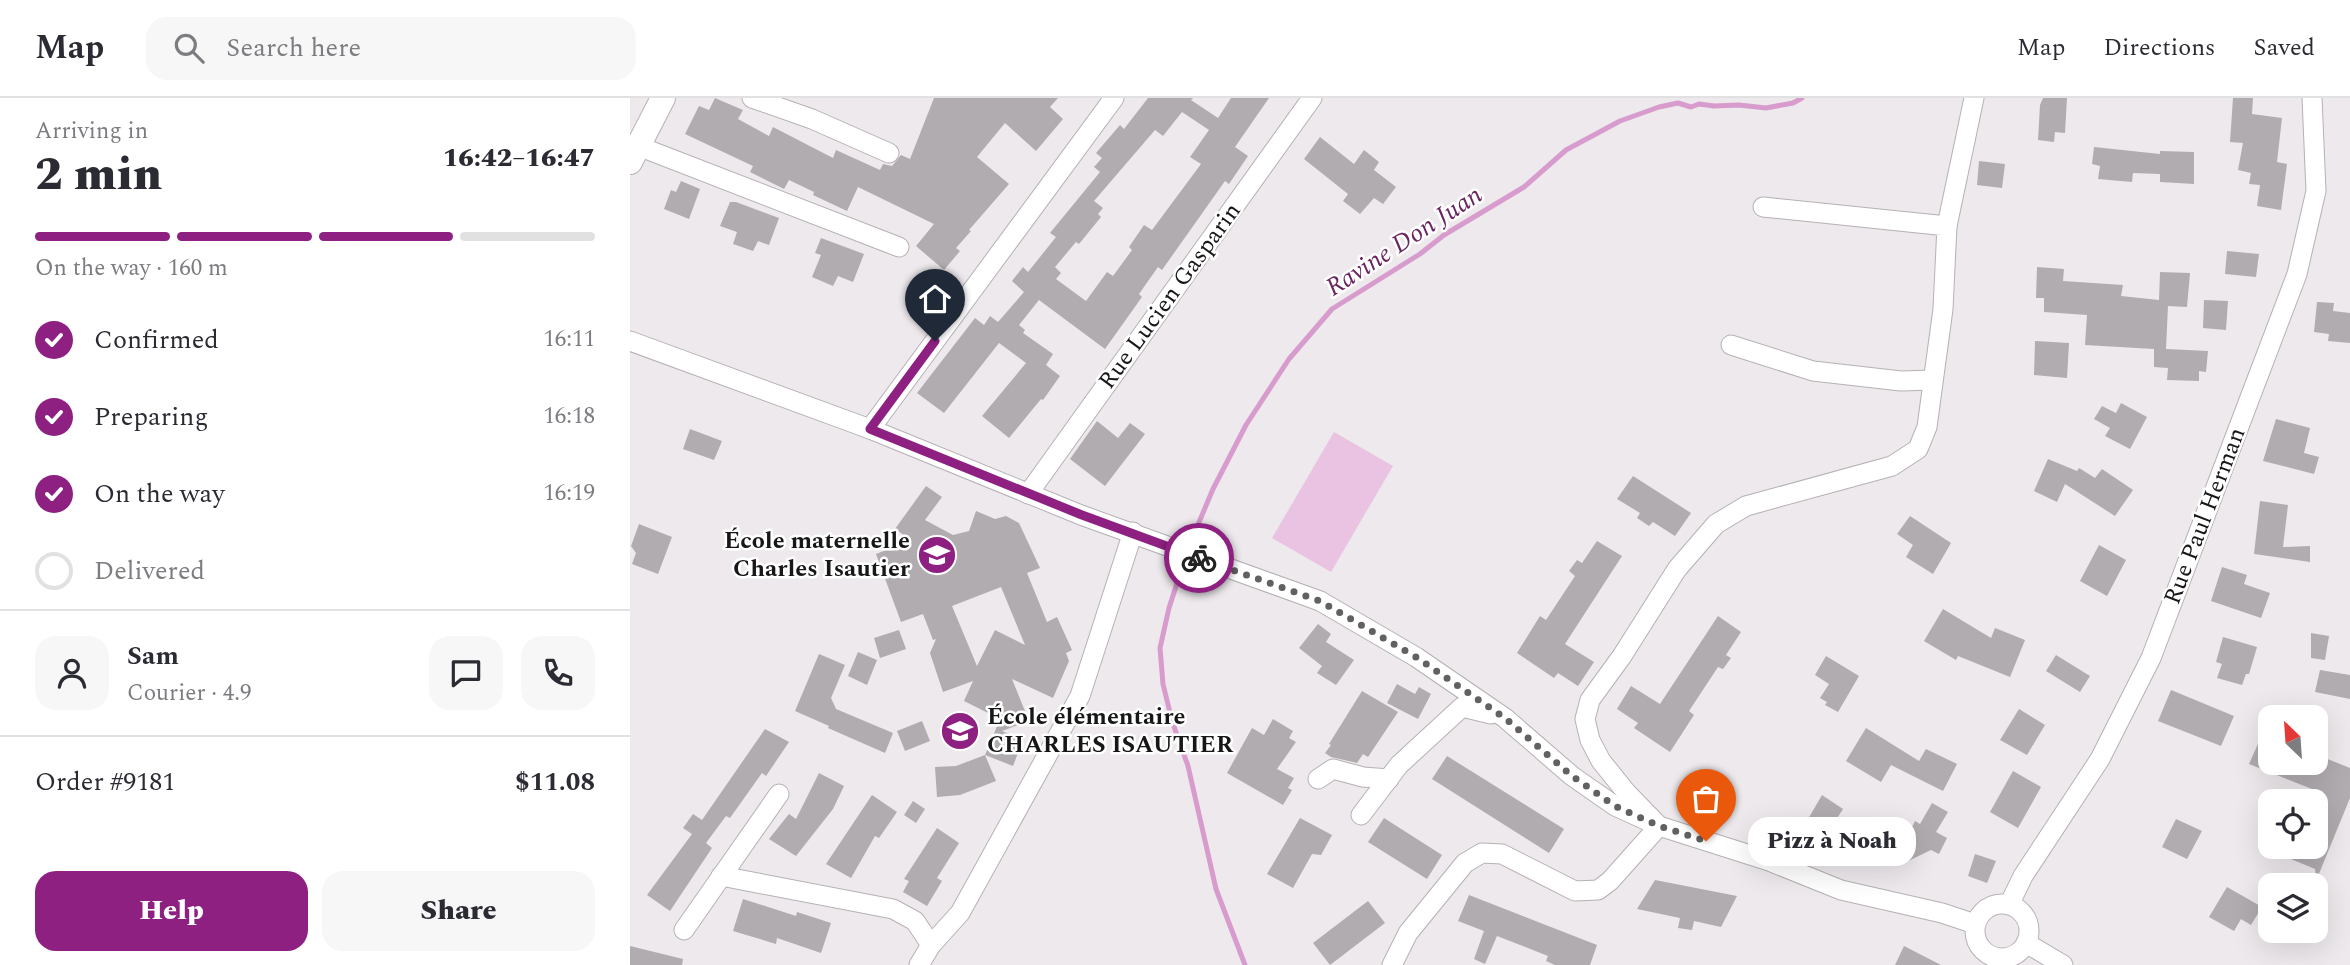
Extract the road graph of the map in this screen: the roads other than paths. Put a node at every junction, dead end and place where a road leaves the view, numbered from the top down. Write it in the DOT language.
graph roads {
  1 [pos="663,98"];
  2 [pos="752,98"];
  3 [pos="1114,98"];
  4 [pos="1312,98"];
  5 [pos="1974,98"];
  6 [pos="2312,98"];
  7 [pos="889,153"];
  8 [pos="634,154"];
  9 [pos="1763,207"];
  10 [pos="1947,226"];
  11 [pos="899,247"];
  12 [pos="630,341"];
  13 [pos="1731,345"];
  14 [pos="1932,380"];
  15 [pos="870,429"];
  16 [pos="1028,494"];
  17 [pos="1133,532"];
  18 [pos="1505,718"];
  19 [pos="1318,779"];
  20 [pos="1389,779"];
  21 [pos="779,794"];
  22 [pos="1361,815"];
  23 [pos="1659,826"];
  24 [pos="721,876"];
  25 [pos="2009,905"];
  26 [pos="1975,924"];
  27 [pos="684,930"];
  28 [pos="2026,943"];
  29 [pos="931,945"];
  30 [pos="1982,959"];
  31 [pos="919,965"];
  32 [pos="1392,965"];
  33 [pos="2063,965"];
  1 -- 8 [label="main road"];
  2 -- 7 [label="street"];
  3 -- 15 [label="street"];
  4 -- 16 [label="street, Rue Lucien Gasparin"];
  5 -- 10 [label="street"];
  6 -- 25 [label="street, Rue Paul Herman"];
  8 -- 11 [label="street"];
  9 -- 10 [label="street"];
  10 -- 14 [label="street"];
  12 -- 15 [label="street"];
  13 -- 14 [label="street"];
  14 -- 23 [label="street"];
  15 -- 16 [label="street"];
  16 -- 17 [label="street"];
  17 -- 18 [label="street"];
  17 -- 29 [label="street"];
  18 -- 20 [label="street"];
  18 -- 23 [label="street"];
  19 -- 20 [label="street"];
  20 -- 22 [label="street"];
  21 -- 24 [label="street"];
  23 -- 26 [label="street"];
  23 -- 32 [label="street"];
  24 -- 27 [label="street"];
  24 -- 29 [label="street"];
  25 -- 26 [label="street"];
  25 -- 28 [label="street"];
  26 -- 30 [label="street"];
  28 -- 30 [label="street"];
  28 -- 33 [label="street"];
  29 -- 31 [label="street"];
}
